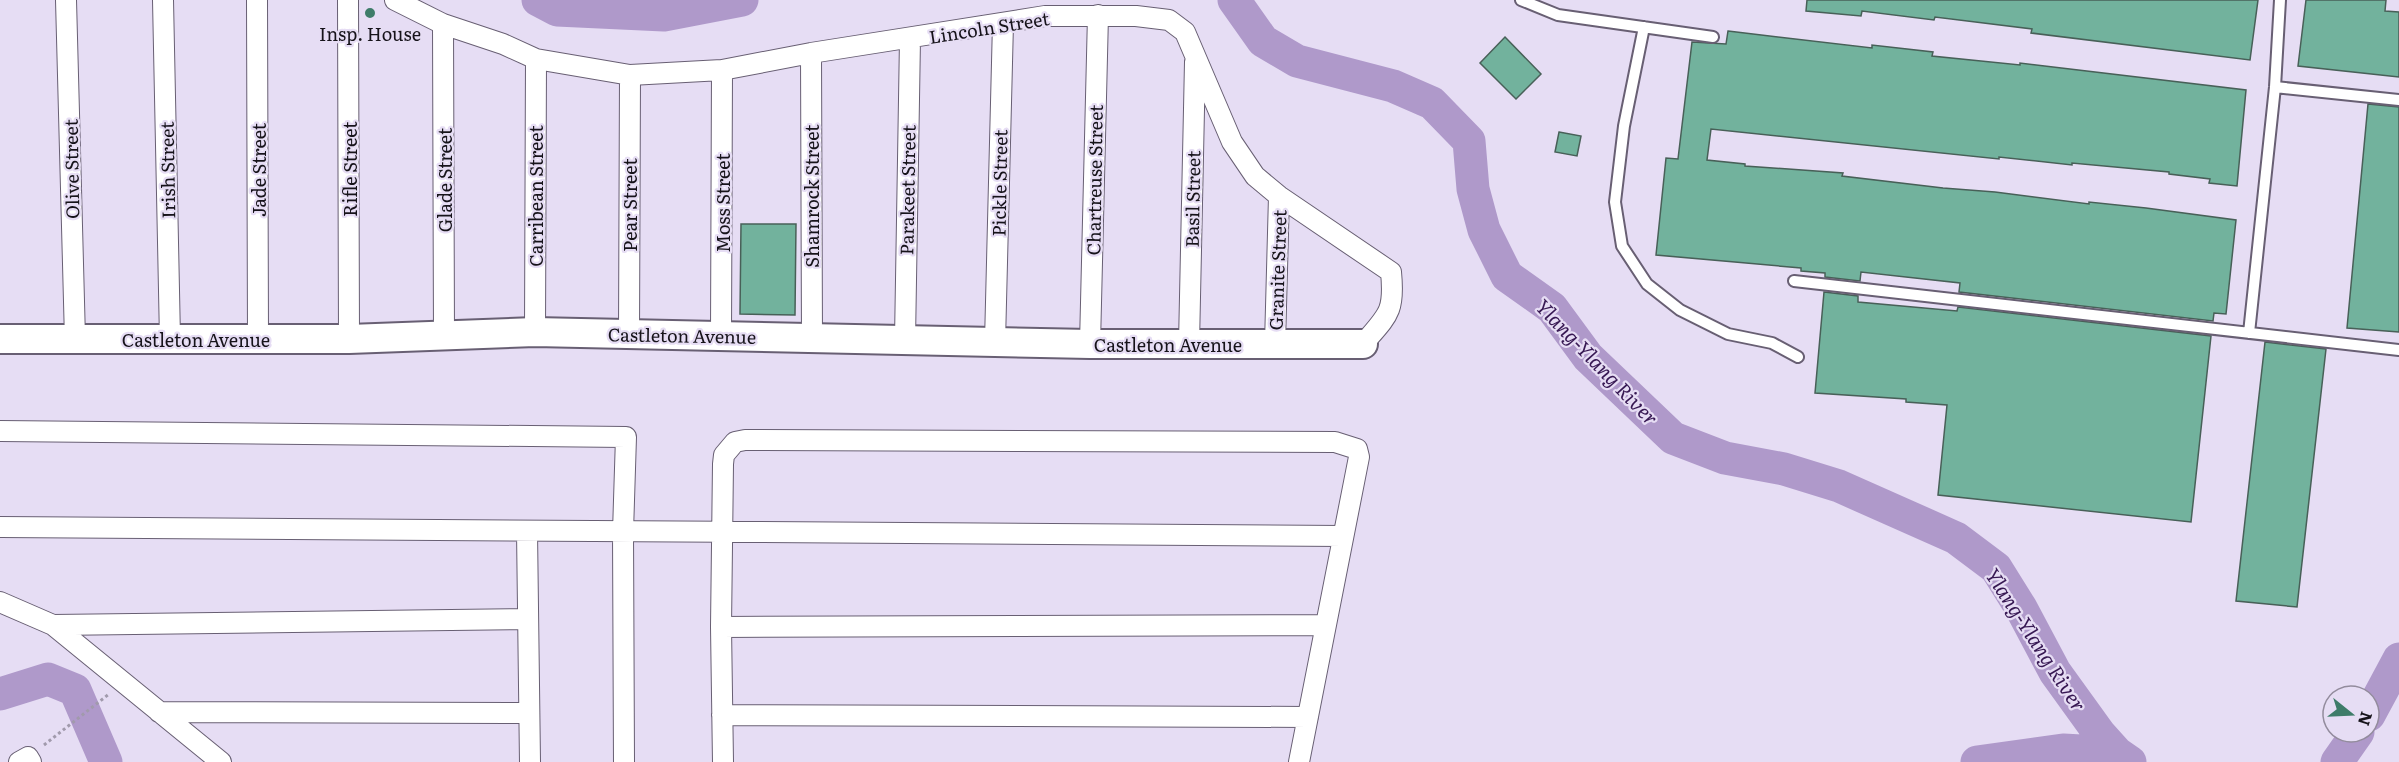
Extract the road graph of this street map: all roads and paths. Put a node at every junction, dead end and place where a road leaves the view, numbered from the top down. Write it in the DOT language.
graph roads {
  1 [pos="66,0"];
  2 [pos="163,0"];
  3 [pos="257,0"];
  4 [pos="348,0"];
  5 [pos="395,0"];
  6 [pos="1521,0"];
  7 [pos="2280,0"];
  8 [pos="1098,15"];
  9 [pos="1003,23"];
  10 [pos="443,24"];
  11 [pos="1644,27"];
  12 [pos="1713,36"];
  13 [pos="910,39"];
  14 [pos="811,53"];
  15 [pos="1195,54"];
  16 [pos="536,59"];
  17 [pos="722,70"];
  18 [pos="630,75"];
  19 [pos="2275,87"];
  20 [pos="2399,100"];
  21 [pos="1279,196"];
  22 [pos="1794,281"];
  23 [pos="535,332"];
  24 [pos="2249,333"];
  25 [pos="629,334"];
  26 [pos="721,336"];
  27 [pos="444,337"];
  28 [pos="812,338"];
  29 [pos="0,339"];
  30 [pos="75,339"];
  31 [pos="170,339"];
  32 [pos="258,339"];
  33 [pos="349,339"];
  34 [pos="905,340"];
  35 [pos="995,342"];
  36 [pos="1090,344"];
  37 [pos="1189,344"];
  38 [pos="1275,344"];
  39 [pos="1363,344"];
  40 [pos="2399,350"];
  41 [pos="1798,357"];
  42 [pos="0,431"];
  43 [pos="0,527"];
  44 [pos="526,531"];
  45 [pos="622,532"];
  46 [pos="722,532"];
  47 [pos="1343,536"];
  48 [pos="0,602"];
  49 [pos="528,619"];
  50 [pos="53,625"];
  51 [pos="1326,625"];
  52 [pos="721,627"];
  53 [pos="97,705"];
  54 [pos="159,712"];
  55 [pos="529,713"];
  56 [pos="722,715"];
  57 [pos="1308,717"];
  58 [pos="49,741"];
  59 [pos="19,762"];
  60 [pos="31,762"];
  61 [pos="221,762"];
  62 [pos="530,762"];
  63 [pos="624,762"];
  64 [pos="723,762"];
  65 [pos="1299,762"];
  1 -- 30 [label="street, Olive Street"];
  2 -- 31 [label="street, Irish Street"];
  3 -- 32 [label="street, Jade Street"];
  4 -- 33 [label="street, Rifle Street"];
  5 -- 10 [label="street, Lincoln Street"];
  6 -- 11 [label="lane"];
  7 -- 19 [label="lane"];
  8 -- 9 [label="street, Lincoln Street"];
  8 -- 15 [label="street, Lincoln Street"];
  8 -- 36 [label="street, Chartreuse Street"];
  9 -- 13 [label="street, Lincoln Street"];
  9 -- 35 [label="street, Pickle Street"];
  10 -- 16 [label="street, Lincoln Street"];
  10 -- 27 [label="street, Glade Street"];
  11 -- 12 [label="lane"];
  11 -- 41 [label="lane"];
  13 -- 14 [label="street, Lincoln Street"];
  13 -- 34 [label="street, Parakeet Street"];
  14 -- 17 [label="street, Lincoln Street"];
  14 -- 28 [label="street, Shamrock Street"];
  15 -- 21 [label="street, Lincoln Street"];
  15 -- 37 [label="street, Basil Street"];
  16 -- 18 [label="street, Lincoln Street"];
  16 -- 23 [label="street, Carribean Street"];
  17 -- 18 [label="street, Lincoln Street"];
  17 -- 26 [label="street, Moss Street"];
  18 -- 25 [label="street, Pear Street"];
  19 -- 20 [label="lane"];
  19 -- 24 [label="lane"];
  21 -- 38 [label="street, Granite Street"];
  21 -- 39 [label="street, Lincoln Street"];
  22 -- 24 [label="lane"];
  23 -- 25 [label="street, Castleton Avenue"];
  23 -- 27 [label="street, Castleton Avenue"];
  24 -- 40 [label="lane"];
  25 -- 26 [label="street, Castleton Avenue"];
  26 -- 28 [label="street, Castleton Avenue"];
  27 -- 33 [label="street, Castleton Avenue"];
  28 -- 34 [label="street, Castleton Avenue"];
  29 -- 30 [label="street, Castleton Avenue"];
  30 -- 31 [label="street, Castleton Avenue"];
  31 -- 32 [label="street, Castleton Avenue"];
  32 -- 33 [label="street, Castleton Avenue"];
  34 -- 35 [label="street, Castleton Avenue"];
  35 -- 36 [label="street, Castleton Avenue"];
  36 -- 37 [label="street, Castleton Avenue"];
  37 -- 38 [label="street, Castleton Avenue"];
  38 -- 39 [label="street, Castleton Avenue"];
  42 -- 45 [label="street"];
  43 -- 44 [label="street"];
  44 -- 45 [label="street"];
  44 -- 49 [label="street"];
  45 -- 46 [label="street"];
  45 -- 63 [label="street"];
  46 -- 47 [label="street"];
  46 -- 47 [label="street"];
  46 -- 52 [label="street"];
  47 -- 51 [label="street"];
  48 -- 50 [label="street"];
  49 -- 50 [label="street"];
  49 -- 55 [label="street"];
  50 -- 54 [label="street"];
  51 -- 52 [label="street"];
  51 -- 57 [label="street"];
  52 -- 56 [label="street"];
  53 -- 58 [label="path"];
  54 -- 55 [label="street"];
  54 -- 61 [label="street"];
  55 -- 62 [label="street"];
  56 -- 57 [label="street"];
  56 -- 64 [label="street"];
  57 -- 65 [label="street"];
  59 -- 60 [label="street"];
}
